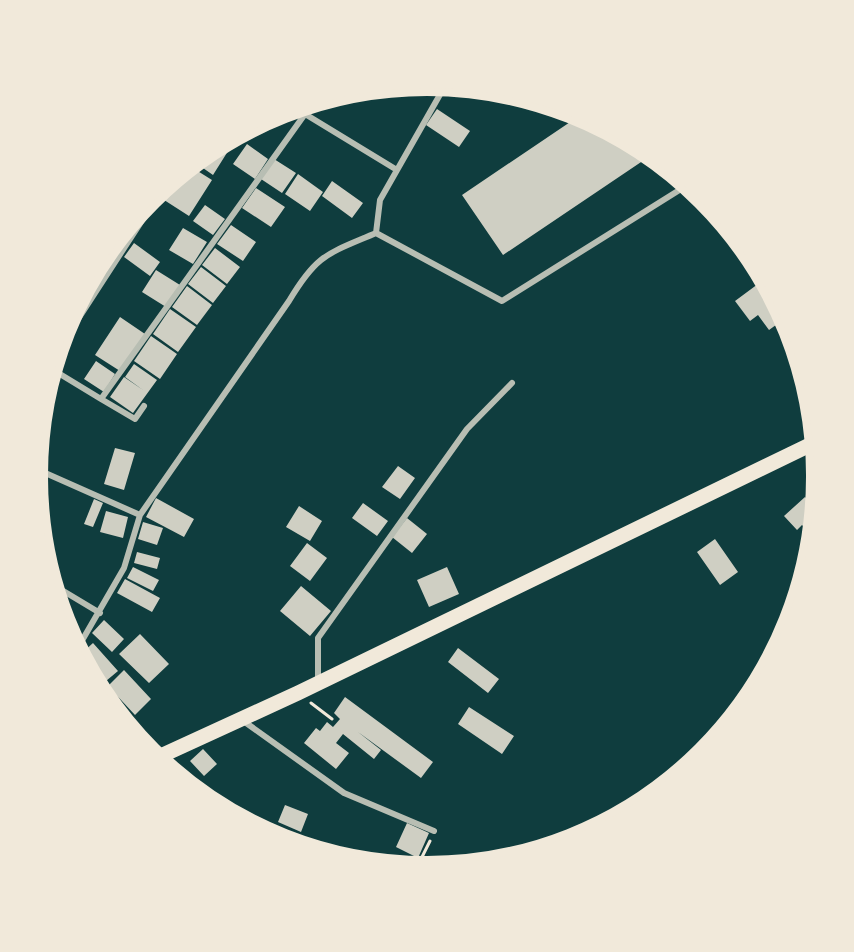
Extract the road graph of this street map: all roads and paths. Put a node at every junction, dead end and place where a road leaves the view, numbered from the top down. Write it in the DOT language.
graph roads {
  1 [pos="441,93"];
  2 [pos="397,171"];
  3 [pos="681,189"];
  4 [pos="143,218"];
  5 [pos="375,233"];
  6 [pos="76,322"];
  7 [pos="58,373"];
  8 [pos="512,383"];
  9 [pos="101,399"];
  10 [pos="144,406"];
  11 [pos="809,445"];
  12 [pos="44,472"];
  13 [pos="140,515"];
  14 [pos="62,591"];
  15 [pos="100,613"];
  16 [pos="81,642"];
  17 [pos="318,682"];
  18 [pos="298,693"];
  19 [pos="332,719"];
  20 [pos="242,720"];
  21 [pos="164,755"];
  22 [pos="434,831"];
  23 [pos="420,860"];
  1 -- 2 [label="street"];
  2 -- 5 [label="street"];
  2 -- 9 [label="street"];
  3 -- 5 [label="street"];
  4 -- 6 [label="street"];
  5 -- 13 [label="street"];
  7 -- 9 [label="street"];
  8 -- 17 [label="street"];
  9 -- 10 [label="street"];
  11 -- 17 [label="main road"];
  12 -- 13 [label="street"];
  13 -- 15 [label="street"];
  14 -- 15 [label="street"];
  15 -- 16 [label="street"];
  17 -- 18 [label="main road"];
  18 -- 19 [label="path"];
  18 -- 20 [label="main road"];
  20 -- 21 [label="main road"];
  20 -- 22 [label="street"];
  22 -- 23 [label="path"];
}
